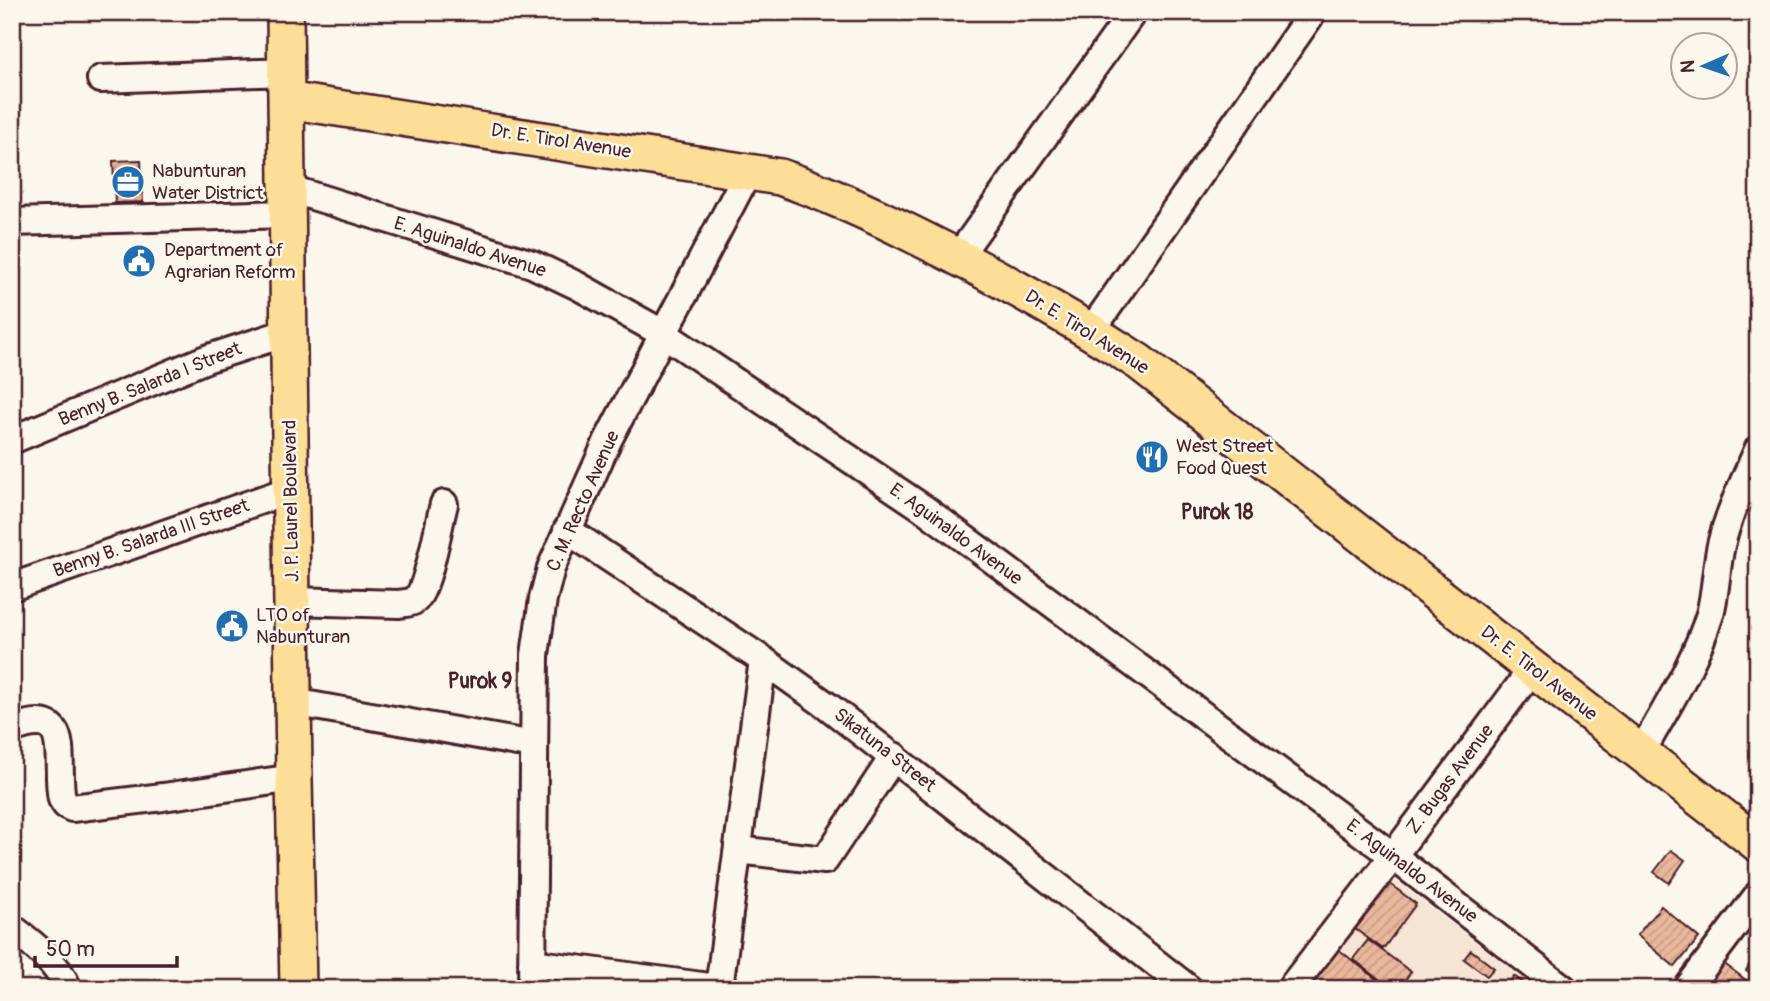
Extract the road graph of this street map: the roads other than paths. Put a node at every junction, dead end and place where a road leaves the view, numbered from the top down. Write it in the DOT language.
graph roads {
  1 [pos="285,12"];
  2 [pos="1133,12"];
  3 [pos="1310,16"];
  4 [pos="101,79"];
  5 [pos="286,86"];
  6 [pos="749,170"];
  7 [pos="287,201"];
  8 [pos="12,222"];
  9 [pos="958,257"];
  10 [pos="1091,331"];
  11 [pos="289,332"];
  12 [pos="664,334"];
  13 [pos="12,440"];
  14 [pos="1758,450"];
  15 [pos="290,490"];
  16 [pos="444,504"];
  17 [pos="566,530"];
  18 [pos="12,587"];
  19 [pos="292,601"];
  20 [pos="763,660"];
  21 [pos="1533,668"];
  22 [pos="293,702"];
  23 [pos="12,729"];
  24 [pos="534,745"];
  25 [pos="1641,753"];
  26 [pos="894,756"];
  27 [pos="294,778"];
  28 [pos="1758,844"];
  29 [pos="738,850"];
  30 [pos="1393,856"];
  31 [pos="1758,895"];
  32 [pos="12,928"];
  33 [pos="532,976"];
  34 [pos="722,988"];
  35 [pos="68,989"];
  36 [pos="298,989"];
  37 [pos="1189,989"];
  38 [pos="1290,989"];
  39 [pos="1564,989"];
  40 [pos="1687,989"];
  1 -- 5 [label="main road, J. P. Laurel Boulevard"];
  2 -- 9 [label="street"];
  3 -- 10 [label="street"];
  4 -- 5 [label="street"];
  5 -- 6 [label="main road, Dr. E. Tirol Avenue"];
  5 -- 7 [label="main road, J. P. Laurel Boulevard"];
  6 -- 9 [label="main road, Dr. E. Tirol Avenue"];
  6 -- 12 [label="street, C. M. Recto Avenue"];
  7 -- 8 [label="street, E. Aguinaldo Avenue"];
  7 -- 11 [label="main road, J. P. Laurel Boulevard"];
  7 -- 12 [label="street, E. Aguinaldo Avenue"];
  9 -- 10 [label="main road, Dr. E. Tirol Avenue"];
  10 -- 21 [label="main road, Dr. E. Tirol Avenue"];
  11 -- 13 [label="street, Benny B. Salarda I Street"];
  11 -- 15 [label="main road, J. P. Laurel Boulevard"];
  12 -- 17 [label="street, C. M. Recto Avenue"];
  12 -- 30 [label="street, E. Aguinaldo Avenue"];
  14 -- 25 [label="street"];
  15 -- 18 [label="street, Benny B. Salarda III Street"];
  15 -- 19 [label="main road, J. P. Laurel Boulevard"];
  16 -- 19 [label="street"];
  17 -- 20 [label="street, Sikatuna Street"];
  17 -- 24 [label="street, C. M. Recto Avenue"];
  19 -- 22 [label="main road, J. P. Laurel Boulevard"];
  20 -- 26 [label="street, Sikatuna Street"];
  20 -- 29 [label="street"];
  21 -- 25 [label="main road, Dr. E. Tirol Avenue"];
  21 -- 30 [label="street, Z. Bugas Avenue"];
  22 -- 24 [label="street"];
  22 -- 27 [label="main road, J. P. Laurel Boulevard"];
  23 -- 27 [label="street"];
  24 -- 33 [label="street, C. M. Recto Avenue"];
  25 -- 28 [label="main road, Dr. E. Tirol Avenue"];
  26 -- 29 [label="street"];
  26 -- 37 [label="street, Sikatuna Street"];
  27 -- 36 [label="main road, J. P. Laurel Boulevard"];
  29 -- 34 [label="street"];
  30 -- 38 [label="street, Z. Bugas Avenue"];
  30 -- 39 [label="street, E. Aguinaldo Avenue"];
  31 -- 40 [label="street"];
  32 -- 35 [label="street"];
  33 -- 34 [label="street"];
}
